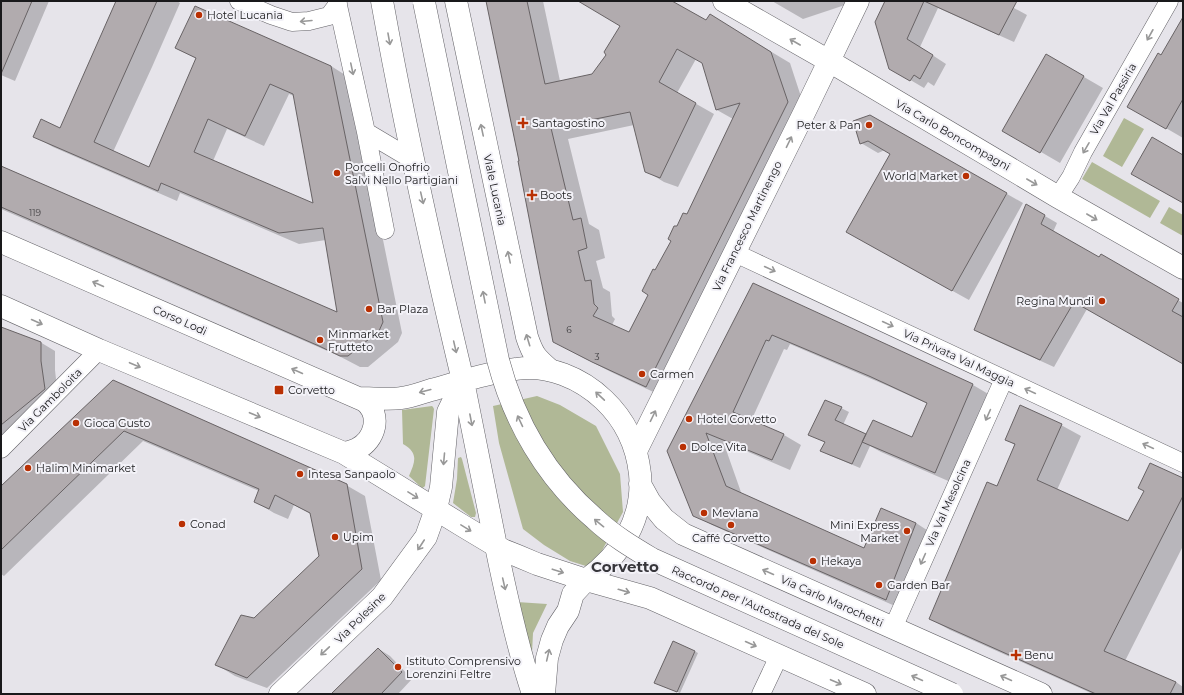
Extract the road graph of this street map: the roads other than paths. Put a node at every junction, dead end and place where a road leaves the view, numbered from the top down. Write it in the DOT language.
graph roads {
  1 [pos="239,1"];
  2 [pos="382,1"];
  3 [pos="456,1"];
  4 [pos="724,1"];
  5 [pos="858,1"];
  6 [pos="1169,1"];
  7 [pos="338,2"];
  8 [pos="424,2"];
  9 [pos="829,61"];
  10 [pos="366,132"];
  11 [pos="413,160"];
  12 [pos="1058,198"];
  13 [pos="385,230"];
  14 [pos="1,242"];
  15 [pos="734,252"];
  16 [pos="1183,268"];
  17 [pos="1,306"];
  18 [pos="100,350"];
  19 [pos="550,370"];
  20 [pos="1004,379"];
  21 [pos="463,381"];
  22 [pos="359,398"];
  23 [pos="1,449"];
  24 [pos="636,451"];
  25 [pos="344,453"];
  26 [pos="1183,463"];
  27 [pos="640,484"];
  28 [pos="436,509"];
  29 [pos="496,546"];
  30 [pos="586,580"];
  31 [pos="892,628"];
  32 [pos="779,656"];
  33 [pos="280,694"];
  34 [pos="533,694"];
  35 [pos="544,694"];
  36 [pos="761,694"];
  37 [pos="864,694"];
  38 [pos="952,694"];
  39 [pos="1041,694"];
  7 -- 1 [label="street, one-way"];
  2 -- 11 [label="main road, one-way"];
  19 -- 3 [label="main road, Viale Lucania, one-way"];
  9 -- 4 [label="main road, Via Carlo Boncompagni, one-way"];
  5 -- 9 [label="main road, Via Francesco Martinengo"];
  6 -- 12 [label="street, Via Val Passiria, one-way"];
  7 -- 10 [label="street, one-way"];
  38 -- 8 [label="main road, Raccordo per l'Autostrada del Sole, one-way, bridge"];
  9 -- 12 [label="main road, Via Carlo Boncompagni, one-way"];
  15 -- 9 [label="main road, Via Francesco Martinengo, one-way"];
  10 -- 11 [label="street"];
  10 -- 13 [label="street"];
  11 -- 21 [label="main road, one-way"];
  12 -- 16 [label="main road, Via Carlo Boncompagni, one-way"];
  22 -- 14 [label="main road, Corso Lodi, one-way"];
  15 -- 20 [label="street, Via Privata Val Maggia, one-way"];
  24 -- 15 [label="main road, Via Francesco Martinengo, one-way"];
  17 -- 18 [label="main road, one-way"];
  18 -- 23 [label="street, Via Gamboloita"];
  18 -- 25 [label="main road, one-way"];
  19 -- 21 [label="main road"];
  24 -- 19 [label="main road, one-way"];
  26 -- 20 [label="street, Via Privata Val Maggia, one-way"];
  20 -- 31 [label="street, Via Val Mesolcina, one-way"];
  21 -- 22 [label="main road, one-way"];
  21 -- 28 [label="main road, Via Polesine, one-way"];
  21 -- 29 [label="main road, one-way"];
  22 -- 25 [label="main road"];
  24 -- 27 [label="main road"];
  25 -- 28 [label="main road, one-way"];
  27 -- 30 [label="main road"];
  31 -- 27 [label="main road, Via Carlo Marochetti, one-way"];
  28 -- 29 [label="main road, one-way"];
  28 -- 33 [label="main road, Via Polesine, one-way"];
  29 -- 30 [label="main road, one-way"];
  29 -- 34 [label="main road, one-way"];
  30 -- 32 [label="main road, one-way"];
  35 -- 30 [label="main road, one-way"];
  39 -- 31 [label="main road, Via Carlo Marochetti, one-way"];
  32 -- 36 [label="street"];
  32 -- 37 [label="main road, one-way"];
}
